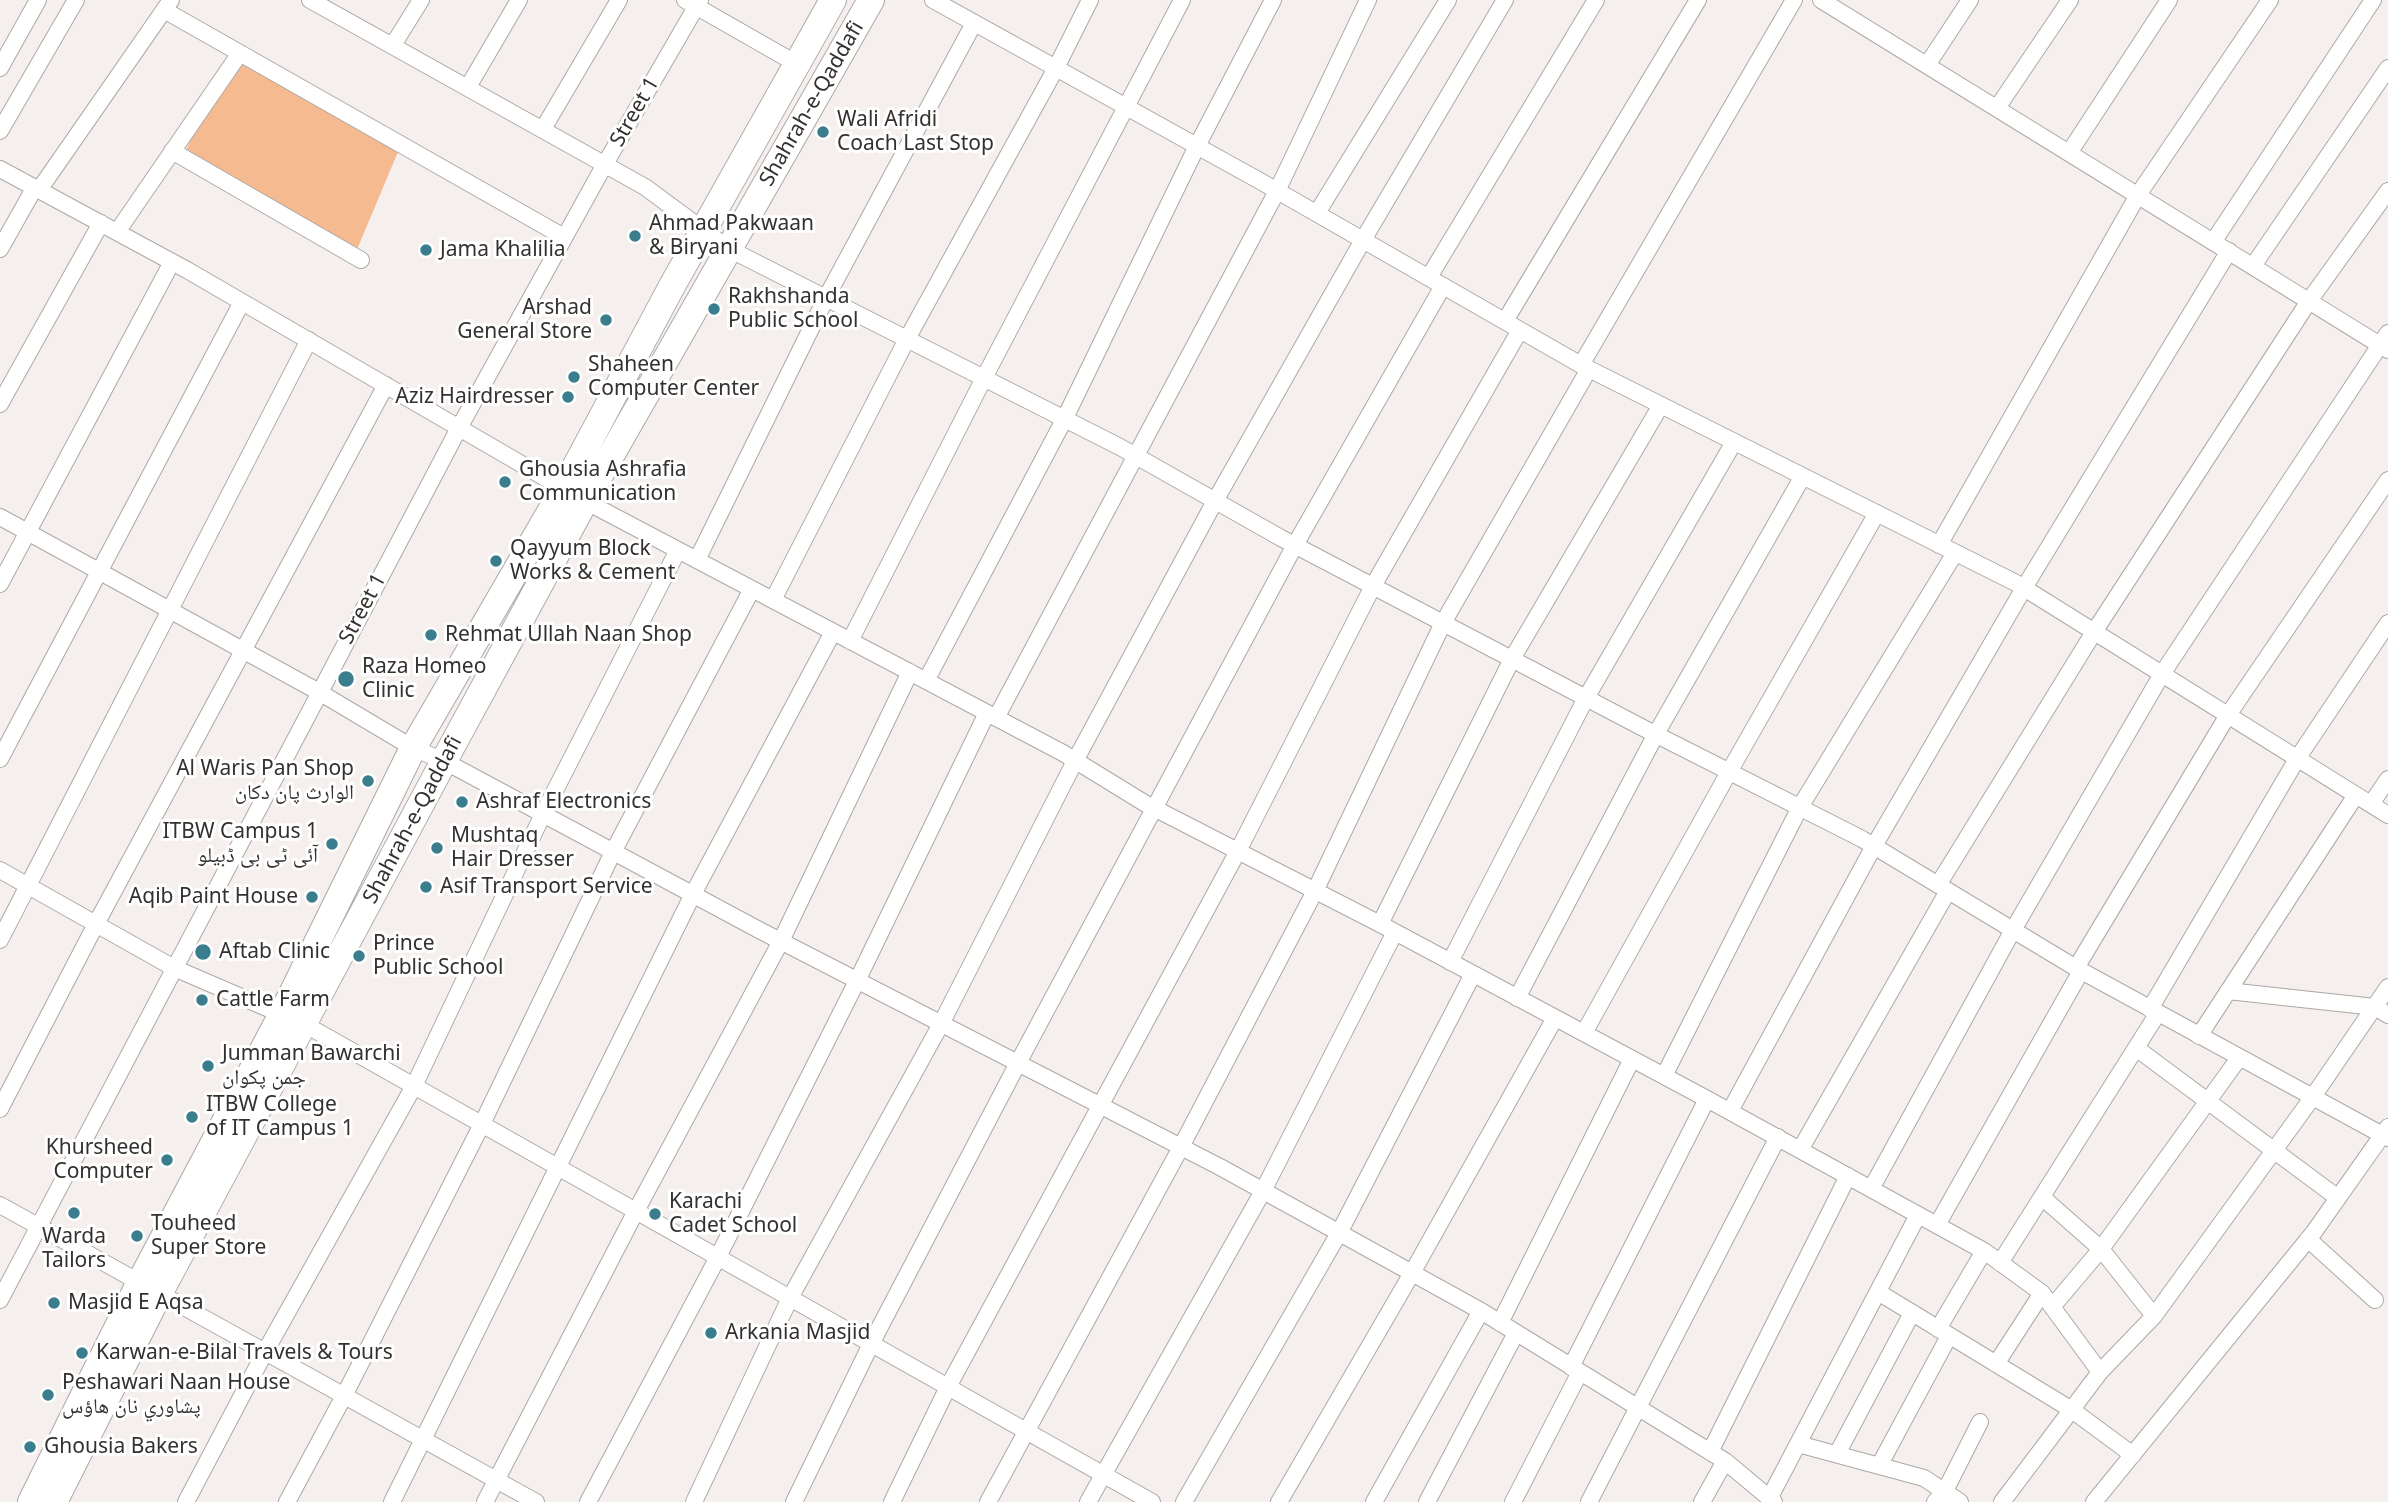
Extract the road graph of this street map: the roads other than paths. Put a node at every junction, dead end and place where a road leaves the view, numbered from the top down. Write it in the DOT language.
graph roads {
  1 [pos="38,0"];
  2 [pos="76,0"];
  3 [pos="310,0"];
  4 [pos="421,0"];
  5 [pos="519,0"];
  6 [pos="619,0"];
  7 [pos="833,0"];
  8 [pos="871,0"];
  9 [pos="1090,0"];
  10 [pos="1182,0"];
  11 [pos="1273,0"];
  12 [pos="1368,0"];
  13 [pos="1448,0"];
  14 [pos="1505,0"];
  15 [pos="1596,0"];
  16 [pos="1698,0"];
  17 [pos="1794,0"];
  18 [pos="1970,0"];
  19 [pos="2070,0"];
  20 [pos="2169,0"];
  21 [pos="2270,0"];
  22 [pos="2373,0"];
  23 [pos="694,2"];
  24 [pos="944,3"];
  25 [pos="1831,3"];
  26 [pos="167,5"];
  27 [pos="330,5"];
  28 [pos="974,23"];
  29 [pos="393,45"];
  30 [pos="240,53"];
  31 [pos="797,64"];
  32 [pos="1927,65"];
  33 [pos="0,68"];
  34 [pos="1056,68"];
  35 [pos="2388,68"];
  36 [pos="468,87"];
  37 [pos="1126,107"];
  38 [pos="1997,108"];
  39 [pos="542,129"];
  40 [pos="0,131"];
  41 [pos="1197,146"];
  42 [pos="172,151"];
  43 [pos="2069,153"];
  44 [pos="605,164"];
  45 [pos="0,169"];
  46 [pos="37,189"];
  47 [pos="1277,191"];
  48 [pos="2388,191"];
  49 [pos="2138,195"];
  50 [pos="1317,213"];
  51 [pos="101,223"];
  52 [pos="705,229"];
  53 [pos="117,232"];
  54 [pos="564,237"];
  55 [pos="1363,240"];
  56 [pos="2213,242"];
  57 [pos="0,249"];
  58 [pos="729,249"];
  59 [pos="2229,251"];
  60 [pos="361,260"];
  61 [pos="172,262"];
  62 [pos="2253,266"];
  63 [pos="1436,282"];
  64 [pos="825,298"];
  65 [pos="2308,301"];
  66 [pos="242,302"];
  67 [pos="1512,325"];
  68 [pos="907,339"];
  69 [pos="309,340"];
  70 [pos="2385,343"];
  71 [pos="1585,367"];
  72 [pos="984,378"];
  73 [pos="386,385"];
  74 [pos="0,404"];
  75 [pos="1661,405"];
  76 [pos="1065,418"];
  77 [pos="459,428"];
  78 [pos="1734,442"];
  79 [pos="1135,455"];
  80 [pos="1803,476"];
  81 [pos="2388,480"];
  82 [pos="575,495"];
  83 [pos="1215,501"];
  84 [pos="1877,513"];
  85 [pos="0,516"];
  86 [pos="26,531"];
  87 [pos="1295,545"];
  88 [pos="1939,545"];
  89 [pos="678,550"];
  90 [pos="1955,553"];
  91 [pos="697,560"];
  92 [pos="99,572"];
  93 [pos="0,584"];
  94 [pos="1373,586"];
  95 [pos="2024,588"];
  96 [pos="752,589"];
  97 [pos="773,600"];
  98 [pos="169,611"];
  99 [pos="1443,623"];
  100 [pos="2388,623"];
  101 [pos="833,632"];
  102 [pos="2094,632"];
  103 [pos="850,641"];
  104 [pos="243,651"];
  105 [pos="1512,659"];
  106 [pos="909,672"];
  107 [pos="2162,674"];
  108 [pos="926,681"];
  109 [pos="319,692"];
  110 [pos="1586,698"];
  111 [pos="991,715"];
  112 [pos="2228,715"];
  113 [pos="1656,734"];
  114 [pos="413,748"];
  115 [pos="0,758"];
  116 [pos="2297,759"];
  117 [pos="444,761"];
  118 [pos="1075,761"];
  119 [pos="1729,772"];
  120 [pos="2388,779"];
  121 [pos="2356,795"];
  122 [pos="2371,804"];
  123 [pos="1800,807"];
  124 [pos="1155,808"];
  125 [pos="543,814"];
  126 [pos="2388,815"];
  127 [pos="1874,846"];
  128 [pos="1238,851"];
  129 [pos="613,852"];
  130 [pos="0,870"];
  131 [pos="28,886"];
  132 [pos="1943,888"];
  133 [pos="1315,891"];
  134 [pos="693,894"];
  135 [pos="96,924"];
  136 [pos="1388,928"];
  137 [pos="2013,930"];
  138 [pos="0,940"];
  139 [pos="781,941"];
  140 [pos="1450,962"];
  141 [pos="174,968"];
  142 [pos="2078,970"];
  143 [pos="1473,974"];
  144 [pos="857,981"];
  145 [pos="2388,987"];
  146 [pos="2228,991"];
  147 [pos="1517,998"];
  148 [pos="2154,1011"];
  149 [pos="2381,1011"];
  150 [pos="1555,1018"];
  151 [pos="293,1019"];
  152 [pos="941,1024"];
  153 [pos="1584,1033"];
  154 [pos="2199,1036"];
  155 [pos="2136,1048"];
  156 [pos="2239,1058"];
  157 [pos="1632,1059"];
  158 [pos="1018,1063"];
  159 [pos="1664,1076"];
  160 [pos="414,1086"];
  161 [pos="2312,1098"];
  162 [pos="1707,1099"];
  163 [pos="2208,1101"];
  164 [pos="1101,1106"];
  165 [pos="0,1109"];
  166 [pos="1730,1111"];
  167 [pos="482,1124"];
  168 [pos="2386,1133"];
  169 [pos="1778,1137"];
  170 [pos="1181,1147"];
  171 [pos="1800,1150"];
  172 [pos="2274,1151"];
  173 [pos="558,1167"];
  174 [pos="1848,1176"];
  175 [pos="1871,1189"];
  176 [pos="1263,1191"];
  177 [pos="2042,1196"];
  178 [pos="2338,1198"];
  179 [pos="0,1205"];
  180 [pos="636,1211"];
  181 [pos="1918,1215"];
  182 [pos="1937,1225"];
  183 [pos="38,1227"];
  184 [pos="1339,1233"];
  185 [pos="2308,1239"];
  186 [pos="2102,1249"];
  187 [pos="1984,1251"];
  188 [pos="718,1257"];
  189 [pos="2000,1263"];
  190 [pos="1412,1273"];
  191 [pos="149,1289"];
  192 [pos="1878,1292"];
  193 [pos="2042,1293"];
  194 [pos="790,1298"];
  195 [pos="0,1300"];
  196 [pos="2375,1300"];
  197 [pos="2052,1307"];
  198 [pos="1481,1311"];
  199 [pos="1912,1313"];
  200 [pos="2154,1316"];
  201 [pos="1500,1323"];
  202 [pos="1944,1332"];
  203 [pos="1516,1333"];
  204 [pos="871,1344"];
  205 [pos="264,1352"];
  206 [pos="1996,1364"];
  207 [pos="1576,1369"];
  208 [pos="2100,1372"];
  209 [pos="948,1387"];
  210 [pos="344,1396"];
  211 [pos="1639,1409"];
  212 [pos="2072,1410"];
  213 [pos="1980,1422"];
  214 [pos="1026,1431"];
  215 [pos="425,1440"];
  216 [pos="1798,1444"];
  217 [pos="1710,1452"];
  218 [pos="1837,1454"];
  219 [pos="2133,1455"];
  220 [pos="1725,1461"];
  221 [pos="1879,1466"];
  222 [pos="1103,1474"];
  223 [pos="496,1480"];
  224 [pos="1940,1497"];
  225 [pos="1772,1500"];
  226 [pos="31,1502"];
  227 [pos="54,1502"];
  228 [pos="186,1502"];
  229 [pos="286,1502"];
  230 [pos="392,1502"];
  231 [pos="485,1502"];
  232 [pos="536,1502"];
  233 [pos="588,1502"];
  234 [pos="694,1502"];
  235 [pos="794,1502"];
  236 [pos="892,1502"];
  237 [pos="988,1502"];
  238 [pos="1088,1502"];
  239 [pos="1152,1502"];
  240 [pos="1184,1502"];
  241 [pos="1279,1502"];
  242 [pos="1374,1502"];
  243 [pos="1427,1502"];
  244 [pos="1513,1502"];
  245 [pos="1590,1502"];
  246 [pos="1702,1502"];
  247 [pos="1961,1502"];
  248 [pos="2002,1502"];
  249 [pos="2094,1502"];
  1 -- 33 [label="street"];
  2 -- 40 [label="street"];
  3 -- 27 [label="street"];
  4 -- 29 [label="street"];
  5 -- 36 [label="street"];
  6 -- 39 [label="street"];
  7 -- 31 [label="main road, Shahrah-e-Qaddafi"];
  8 -- 58 [label="main road, Shahrah-e-Qaddafi"];
  9 -- 34 [label="street"];
  10 -- 37 [label="street"];
  11 -- 41 [label="street"];
  12 -- 47 [label="street"];
  13 -- 50 [label="street"];
  14 -- 55 [label="street"];
  15 -- 63 [label="street"];
  16 -- 67 [label="street"];
  17 -- 71 [label="street"];
  18 -- 32 [label="street"];
  19 -- 38 [label="street"];
  20 -- 43 [label="street"];
  21 -- 49 [label="street"];
  22 -- 56 [label="street"];
  23 -- 31 [label="street"];
  23 -- 44 [label="street, Street 1"];
  24 -- 28 [label="street"];
  25 -- 32 [label="street"];
  26 -- 30 [label="street"];
  26 -- 46 [label="street"];
  27 -- 29 [label="street"];
  28 -- 34 [label="street"];
  28 -- 64 [label="street"];
  29 -- 36 [label="street"];
  30 -- 42 [label="street"];
  30 -- 54 [label="street"];
  31 -- 52 [label="main road, Shahrah-e-Qaddafi"];
  32 -- 38 [label="street"];
  34 -- 37 [label="street"];
  34 -- 68 [label="street"];
  35 -- 62 [label="street"];
  36 -- 39 [label="street"];
  37 -- 41 [label="street"];
  37 -- 72 [label="street"];
  38 -- 43 [label="street"];
  39 -- 44 [label="street"];
  41 -- 47 [label="street"];
  41 -- 76 [label="street"];
  42 -- 53 [label="street"];
  42 -- 60 [label="street"];
  43 -- 49 [label="street"];
  44 -- 52 [label="street"];
  44 -- 54 [label="street, Street 1"];
  45 -- 46 [label="street"];
  46 -- 51 [label="street"];
  46 -- 57 [label="street"];
  47 -- 50 [label="street"];
  47 -- 79 [label="street"];
  48 -- 65 [label="street"];
  49 -- 56 [label="street"];
  49 -- 88 [label="street"];
  50 -- 55 [label="street"];
  51 -- 53 [label="street"];
  51 -- 74 [label="street"];
  52 -- 58 [label="street"];
  52 -- 82 [label="main road, Shahrah-e-Qaddafi"];
  53 -- 61 [label="street"];
  54 -- 77 [label="street, Street 1"];
  55 -- 63 [label="street"];
  55 -- 83 [label="street"];
  56 -- 59 [label="street"];
  58 -- 64 [label="street"];
  58 -- 82 [label="main road, Shahrah-e-Qaddafi"];
  59 -- 62 [label="street"];
  59 -- 95 [label="street"];
  61 -- 66 [label="street"];
  61 -- 86 [label="street"];
  62 -- 65 [label="street"];
  63 -- 67 [label="street"];
  63 -- 87 [label="street"];
  64 -- 68 [label="street"];
  64 -- 91 [label="street"];
  65 -- 70 [label="street"];
  65 -- 102 [label="street"];
  66 -- 69 [label="street"];
  66 -- 92 [label="street"];
  67 -- 71 [label="street"];
  67 -- 94 [label="street"];
  68 -- 72 [label="street"];
  68 -- 97 [label="street"];
  69 -- 73 [label="street"];
  69 -- 98 [label="street"];
  70 -- 107 [label="street"];
  71 -- 75 [label="street"];
  71 -- 99 [label="street"];
  72 -- 76 [label="street"];
  72 -- 103 [label="street"];
  73 -- 77 [label="street"];
  73 -- 104 [label="street"];
  75 -- 78 [label="street"];
  75 -- 105 [label="street"];
  76 -- 79 [label="street"];
  76 -- 108 [label="street"];
  77 -- 82 [label="street"];
  77 -- 109 [label="street, Street 1"];
  78 -- 80 [label="street"];
  78 -- 110 [label="street"];
  79 -- 83 [label="street"];
  79 -- 111 [label="street"];
  80 -- 84 [label="street"];
  80 -- 113 [label="street"];
  81 -- 112 [label="street"];
  82 -- 89 [label="street"];
  82 -- 114 [label="main road, Shahrah-e-Qaddafi"];
  82 -- 117 [label="main road, Shahrah-e-Qaddafi"];
  83 -- 87 [label="street"];
  83 -- 118 [label="street"];
  84 -- 88 [label="street"];
  84 -- 119 [label="street"];
  85 -- 86 [label="street"];
  86 -- 92 [label="street"];
  86 -- 93 [label="street"];
  87 -- 94 [label="street"];
  87 -- 124 [label="street"];
  88 -- 90 [label="street"];
  89 -- 91 [label="street"];
  89 -- 125 [label="street"];
  90 -- 95 [label="street"];
  90 -- 123 [label="street"];
  91 -- 96 [label="street"];
  92 -- 98 [label="street"];
  92 -- 115 [label="street"];
  94 -- 99 [label="street"];
  94 -- 128 [label="street"];
  95 -- 102 [label="street"];
  95 -- 127 [label="street"];
  96 -- 97 [label="street"];
  96 -- 129 [label="street"];
  97 -- 101 [label="street"];
  98 -- 104 [label="street"];
  98 -- 131 [label="street"];
  99 -- 105 [label="street"];
  99 -- 133 [label="street"];
  100 -- 116 [label="street"];
  101 -- 103 [label="street"];
  101 -- 134 [label="street"];
  102 -- 107 [label="street"];
  102 -- 132 [label="street"];
  103 -- 106 [label="street"];
  104 -- 109 [label="street"];
  104 -- 135 [label="street"];
  105 -- 110 [label="street"];
  105 -- 136 [label="street"];
  106 -- 108 [label="street"];
  106 -- 139 [label="street"];
  107 -- 112 [label="street"];
  107 -- 137 [label="street"];
  108 -- 111 [label="street"];
  109 -- 114 [label="street"];
  109 -- 141 [label="street, Street 1"];
  110 -- 113 [label="street"];
  110 -- 140 [label="street"];
  111 -- 118 [label="street"];
  111 -- 144 [label="street"];
  112 -- 116 [label="street"];
  112 -- 142 [label="street"];
  113 -- 119 [label="street"];
  113 -- 147 [label="street"];
  114 -- 117 [label="street"];
  114 -- 151 [label="main road, Shahrah-e-Qaddafi"];
  116 -- 121 [label="street"];
  116 -- 148 [label="street"];
  117 -- 125 [label="street"];
  117 -- 151 [label="main road, Shahrah-e-Qaddafi"];
  118 -- 124 [label="street"];
  118 -- 152 [label="street"];
  119 -- 123 [label="street"];
  119 -- 153 [label="street"];
  120 -- 122 [label="street"];
  121 -- 122 [label="street"];
  121 -- 146 [label="street"];
  122 -- 126 [label="street"];
  123 -- 127 [label="street"];
  123 -- 159 [label="street"];
  124 -- 128 [label="street"];
  124 -- 158 [label="street"];
  125 -- 129 [label="street"];
  125 -- 160 [label="street"];
  127 -- 132 [label="street"];
  127 -- 166 [label="street"];
  128 -- 133 [label="street"];
  128 -- 164 [label="street"];
  129 -- 134 [label="street"];
  129 -- 167 [label="street"];
  130 -- 131 [label="street"];
  131 -- 135 [label="street"];
  131 -- 138 [label="street"];
  132 -- 137 [label="street"];
  132 -- 171 [label="street"];
  133 -- 136 [label="street"];
  133 -- 170 [label="street"];
  134 -- 139 [label="street"];
  134 -- 173 [label="street"];
  135 -- 141 [label="street"];
  135 -- 165 [label="street"];
  136 -- 140 [label="street"];
  136 -- 176 [label="street"];
  137 -- 142 [label="street"];
  137 -- 175 [label="street"];
  139 -- 144 [label="street"];
  139 -- 180 [label="street"];
  140 -- 143 [label="street"];
  141 -- 151 [label="street"];
  141 -- 183 [label="street, Street 1"];
  142 -- 148 [label="street"];
  142 -- 182 [label="street"];
  143 -- 147 [label="street"];
  143 -- 184 [label="street"];
  144 -- 152 [label="street"];
  144 -- 188 [label="street"];
  145 -- 149 [label="street"];
  146 -- 149 [label="street"];
  146 -- 154 [label="street"];
  147 -- 150 [label="street"];
  148 -- 154 [label="street"];
  148 -- 155 [label="street"];
  149 -- 161 [label="street"];
  150 -- 153 [label="street"];
  150 -- 190 [label="street"];
  151 -- 160 [label="street"];
  151 -- 191 [label="main road, Shahrah-e-Qaddafi"];
  152 -- 158 [label="street"];
  152 -- 194 [label="street"];
  153 -- 157 [label="street"];
  154 -- 156 [label="street"];
  155 -- 163 [label="street"];
  155 -- 177 [label="street"];
  156 -- 161 [label="street"];
  156 -- 163 [label="street"];
  157 -- 159 [label="street"];
  157 -- 201 [label="street"];
  158 -- 164 [label="street"];
  158 -- 204 [label="street"];
  159 -- 162 [label="street"];
  160 -- 167 [label="street"];
  160 -- 205 [label="street"];
  161 -- 168 [label="street"];
  161 -- 172 [label="street"];
  162 -- 166 [label="street"];
  162 -- 207 [label="street"];
  163 -- 172 [label="street"];
  163 -- 186 [label="street"];
  164 -- 170 [label="street"];
  164 -- 209 [label="street"];
  166 -- 169 [label="street"];
  167 -- 173 [label="street"];
  167 -- 210 [label="street"];
  168 -- 178 [label="street"];
  169 -- 171 [label="street"];
  169 -- 211 [label="street"];
  170 -- 176 [label="street"];
  170 -- 214 [label="street"];
  171 -- 174 [label="street"];
  172 -- 178 [label="street"];
  172 -- 200 [label="street"];
  173 -- 180 [label="street"];
  173 -- 215 [label="street"];
  174 -- 175 [label="street"];
  174 -- 217 [label="street"];
  175 -- 181 [label="street"];
  176 -- 184 [label="street"];
  176 -- 222 [label="street"];
  177 -- 186 [label="street"];
  177 -- 189 [label="street"];
  178 -- 185 [label="street"];
  179 -- 183 [label="street"];
  180 -- 188 [label="street"];
  180 -- 223 [label="street"];
  181 -- 182 [label="street"];
  181 -- 192 [label="street"];
  182 -- 187 [label="street"];
  183 -- 191 [label="street"];
  183 -- 195 [label="street, Street 1"];
  184 -- 190 [label="street"];
  184 -- 240 [label="street"];
  185 -- 196 [label="street"];
  185 -- 219 [label="street"];
  186 -- 197 [label="street"];
  186 -- 200 [label="street"];
  187 -- 189 [label="street"];
  187 -- 202 [label="street"];
  188 -- 194 [label="street"];
  188 -- 233 [label="street"];
  189 -- 193 [label="street"];
  190 -- 198 [label="street"];
  190 -- 241 [label="street"];
  191 -- 205 [label="street"];
  191 -- 226 [label="main road, Shahrah-e-Qaddafi"];
  191 -- 227 [label="main road, Shahrah-e-Qaddafi"];
  192 -- 199 [label="street"];
  192 -- 216 [label="street"];
  193 -- 197 [label="street"];
  193 -- 206 [label="street"];
  194 -- 204 [label="street"];
  194 -- 234 [label="street"];
  197 -- 208 [label="street"];
  198 -- 201 [label="street"];
  198 -- 242 [label="street"];
  199 -- 202 [label="street"];
  199 -- 218 [label="street"];
  200 -- 208 [label="street"];
  201 -- 203 [label="street"];
  202 -- 206 [label="street"];
  202 -- 221 [label="street"];
  203 -- 207 [label="street"];
  203 -- 243 [label="street"];
  204 -- 209 [label="street"];
  204 -- 235 [label="street"];
  205 -- 210 [label="street"];
  205 -- 228 [label="street"];
  206 -- 212 [label="street"];
  207 -- 211 [label="street"];
  207 -- 244 [label="street"];
  208 -- 212 [label="street"];
  209 -- 214 [label="street"];
  209 -- 236 [label="street"];
  210 -- 215 [label="street"];
  210 -- 229 [label="street"];
  211 -- 217 [label="street"];
  211 -- 245 [label="street"];
  212 -- 219 [label="street"];
  212 -- 248 [label="street"];
  213 -- 224 [label="street"];
  214 -- 222 [label="street"];
  214 -- 237 [label="street"];
  215 -- 223 [label="street"];
  215 -- 230 [label="street"];
  216 -- 218 [label="street"];
  216 -- 225 [label="street"];
  217 -- 220 [label="street"];
  218 -- 221 [label="street"];
  219 -- 249 [label="street"];
  220 -- 225 [label="street"];
  220 -- 246 [label="street"];
  221 -- 224 [label="street"];
  222 -- 238 [label="street"];
  222 -- 239 [label="street"];
  223 -- 231 [label="street"];
  223 -- 232 [label="street"];
  224 -- 247 [label="street"];
}
